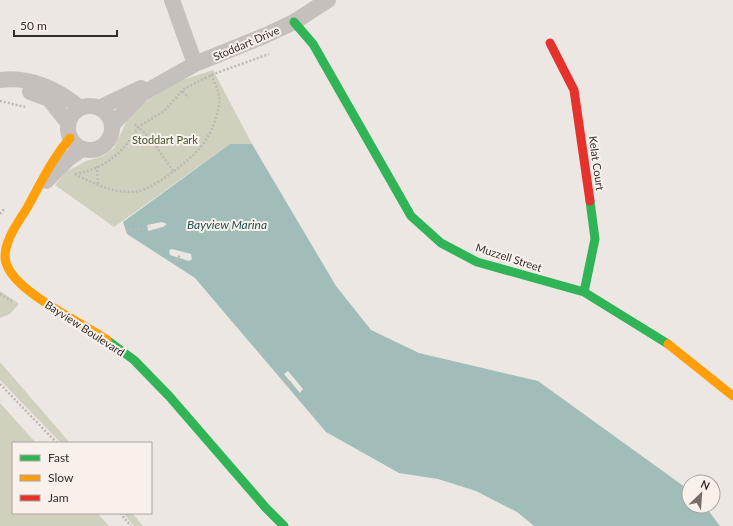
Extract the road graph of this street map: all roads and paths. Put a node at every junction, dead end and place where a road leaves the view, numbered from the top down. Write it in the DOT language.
graph roads {
  1 [pos="172,0"];
  2 [pos="328,0"];
  3 [pos="294,22"];
  4 [pos="550,43"];
  5 [pos="269,54"];
  6 [pos="200,62"];
  7 [pos="211,75"];
  8 [pos="0,82"];
  9 [pos="162,83"];
  10 [pos="0,101"];
  11 [pos="80,108"];
  12 [pos="99,108"];
  13 [pos="31,109"];
  14 [pos="123,113"];
  15 [pos="112,125"];
  16 [pos="138,127"];
  17 [pos="68,131"];
  18 [pos="82,149"];
  19 [pos="97,166"];
  20 [pos="70,169"];
  21 [pos="173,171"];
  22 [pos="98,186"];
  23 [pos="37,190"];
  24 [pos="8,202"];
  25 [pos="0,214"];
  26 [pos="150,227"];
  27 [pos="126,231"];
  28 [pos="180,255"];
  29 [pos="174,264"];
  30 [pos="584,292"];
  31 [pos="0,294"];
  32 [pos="13,302"];
  33 [pos="264,348"];
  34 [pos="259,353"];
  35 [pos="292,381"];
  36 [pos="0,384"];
  37 [pos="287,386"];
  38 [pos="733,396"];
  39 [pos="318,411"];
  40 [pos="312,415"];
  41 [pos="56,442"];
  42 [pos="464,479"];
  43 [pos="461,486"];
  44 [pos="121,514"];
  45 [pos="131,526"];
  46 [pos="284,526"];
  1 -- 6 [label="street"];
  2 -- 3 [label="street, Stoddart Drive"];
  3 -- 6 [label="street, Stoddart Drive"];
  3 -- 30 [label="street, Muzzell Street"];
  4 -- 30 [label="street, Kelat Court"];
  5 -- 7 [label="path"];
  6 -- 7 [label="path"];
  6 -- 9 [label="street, Stoddart Drive"];
  7 -- 16 [label="path"];
  7 -- 21 [label="path"];
  8 -- 11 [label="street"];
  8 -- 17 [label="street"];
  9 -- 12 [label="street, Stoddart Drive"];
  9 -- 14 [label="street, Stoddart Drive"];
  10 -- 13 [label="path"];
  11 -- 12 [label="street"];
  11 -- 17 [label="street"];
  12 -- 15 [label="street"];
  14 -- 15 [label="street, Stoddart Drive"];
  14 -- 16 [label="path"];
  15 -- 18 [label="street"];
  16 -- 19 [label="path"];
  16 -- 21 [label="path"];
  17 -- 18 [label="street"];
  17 -- 23 [label="street, Bayview Boulevard"];
  18 -- 20 [label="street, Bayview Boulevard"];
  19 -- 20 [label="path"];
  19 -- 22 [label="path"];
  20 -- 22 [label="path"];
  20 -- 23 [label="street, Bayview Boulevard"];
  21 -- 22 [label="path"];
  23 -- 46 [label="street, Bayview Boulevard"];
  24 -- 25 [label="path"];
  26 -- 27 [label="path"];
  28 -- 29 [label="path"];
  30 -- 38 [label="street, Muzzell Street"];
  31 -- 32 [label="path"];
  33 -- 34 [label="path"];
  35 -- 37 [label="path"];
  36 -- 41 [label="path"];
  39 -- 40 [label="path"];
  42 -- 43 [label="path"];
  44 -- 45 [label="path"];
}
